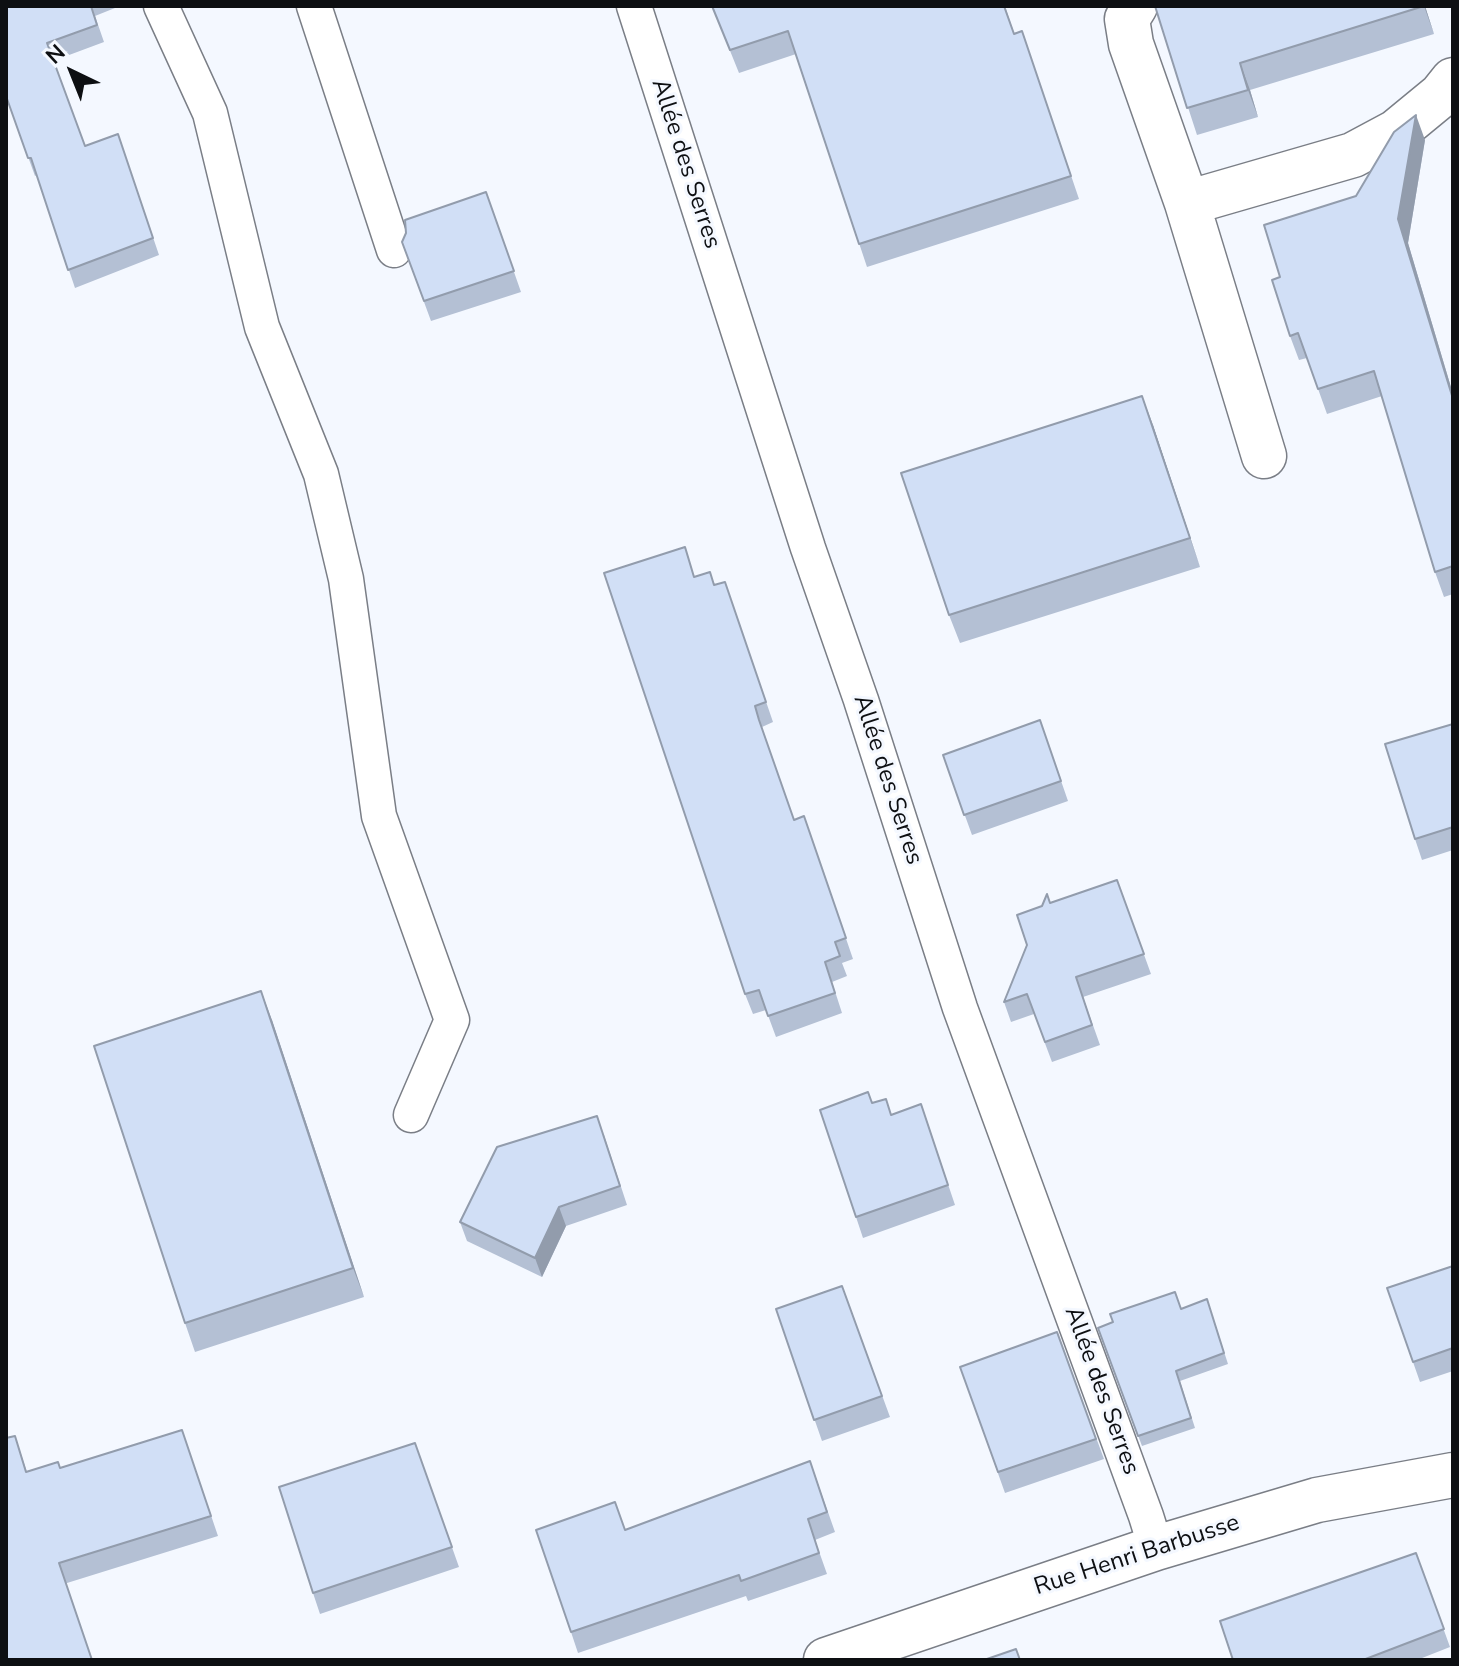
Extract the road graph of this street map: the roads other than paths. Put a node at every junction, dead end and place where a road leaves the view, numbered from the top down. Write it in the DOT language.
graph roads {
  1 [pos="161,6"];
  2 [pos="314,6"];
  3 [pos="634,6"];
  4 [pos="1135,6"];
  5 [pos="1453,80"];
  6 [pos="1187,203"];
  7 [pos="394,250"];
  8 [pos="1264,456"];
  9 [pos="411,1115"];
  10 [pos="1453,1475"];
  11 [pos="1156,1548"];
  12 [pos="826,1660"];
  1 -- 9 [label="lane"];
  2 -- 7 [label="lane"];
  3 -- 11 [label="lane, Allée des Serres"];
  4 -- 6 [label="street"];
  5 -- 6 [label="street"];
  6 -- 8 [label="street"];
  10 -- 11 [label="street, Rue Henri Barbusse"];
  11 -- 12 [label="street, Rue Henri Barbusse"];
}
